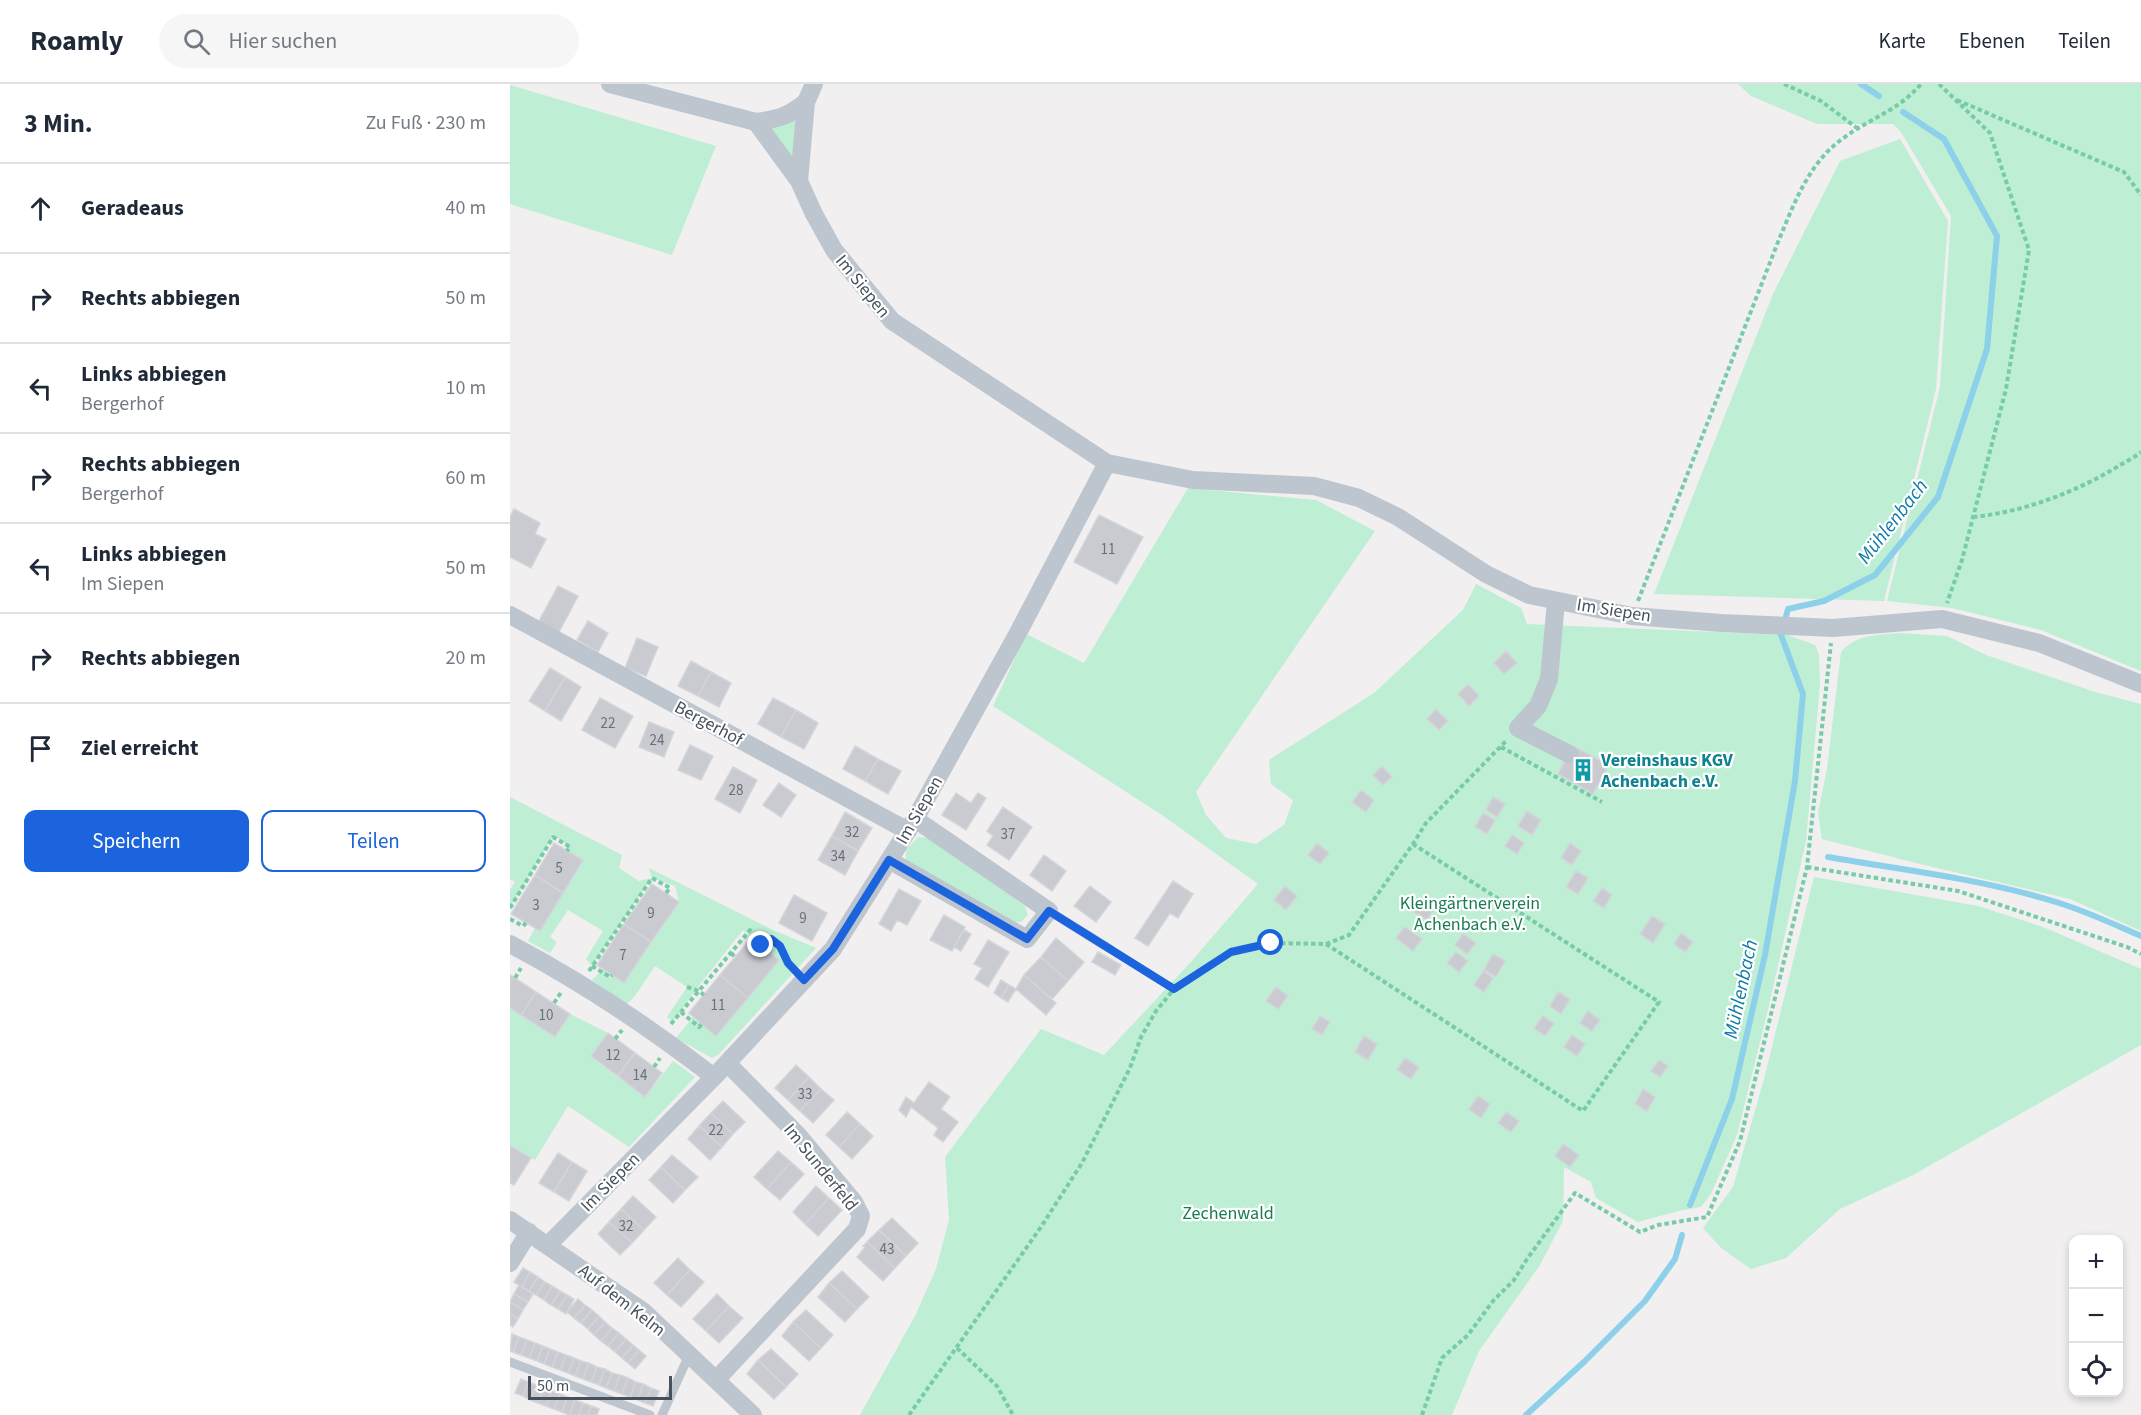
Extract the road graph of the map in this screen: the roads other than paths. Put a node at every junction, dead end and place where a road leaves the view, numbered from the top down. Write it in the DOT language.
graph roads {
  1 [pos="610,84"];
  2 [pos="814,84"];
  3 [pos="807,102"];
  4 [pos="756,122"];
  5 [pos="799,181"];
  6 [pos="1107,463"];
  7 [pos="1556,601"];
  8 [pos="510,615"];
  9 [pos="2141,684"];
  10 [pos="1569,754"];
  11 [pos="912,825"];
  12 [pos="889,860"];
  13 [pos="1049,911"];
  14 [pos="510,944"];
  15 [pos="1110,949"];
  16 [pos="727,1063"];
  17 [pos="714,1077"];
  18 [pos="510,1220"];
  19 [pos="529,1232"];
  20 [pos="548,1245"];
  21 [pos="510,1263"];
  22 [pos="689,1355"];
  23 [pos="510,1362"];
  24 [pos="716,1380"];
  25 [pos="650,1415"];
  26 [pos="662,1415"];
  27 [pos="753,1415"];
  1 -- 4 [label="street"];
  2 -- 3 [label="street"];
  3 -- 4 [label="street"];
  3 -- 5 [label="street"];
  4 -- 5 [label="street, Im Siepen"];
  5 -- 6 [label="street, Im Siepen"];
  6 -- 7 [label="street, Im Siepen"];
  6 -- 11 [label="street, Im Siepen"];
  7 -- 9 [label="street, Im Siepen"];
  7 -- 10 [label="street"];
  8 -- 11 [label="street, Bergerhof"];
  11 -- 12 [label="street, Im Siepen"];
  11 -- 13 [label="street, Bergerhof"];
  12 -- 13 [label="street"];
  12 -- 16 [label="street, Im Siepen"];
  13 -- 15 [label="lane"];
  14 -- 17 [label="street"];
  16 -- 17 [label="street, Im Siepen"];
  16 -- 24 [label="street, Im Sunderfeld"];
  17 -- 20 [label="street, Im Siepen"];
  18 -- 19 [label="street, Auf dem Kelm"];
  19 -- 20 [label="street, Auf dem Kelm"];
  19 -- 21 [label="street"];
  20 -- 22 [label="street, Auf dem Kelm"];
  22 -- 24 [label="street, Auf dem Kelm"];
  22 -- 26 [label="lane"];
  23 -- 25 [label="lane"];
  24 -- 27 [label="street, Auf dem Kelm"];
}
